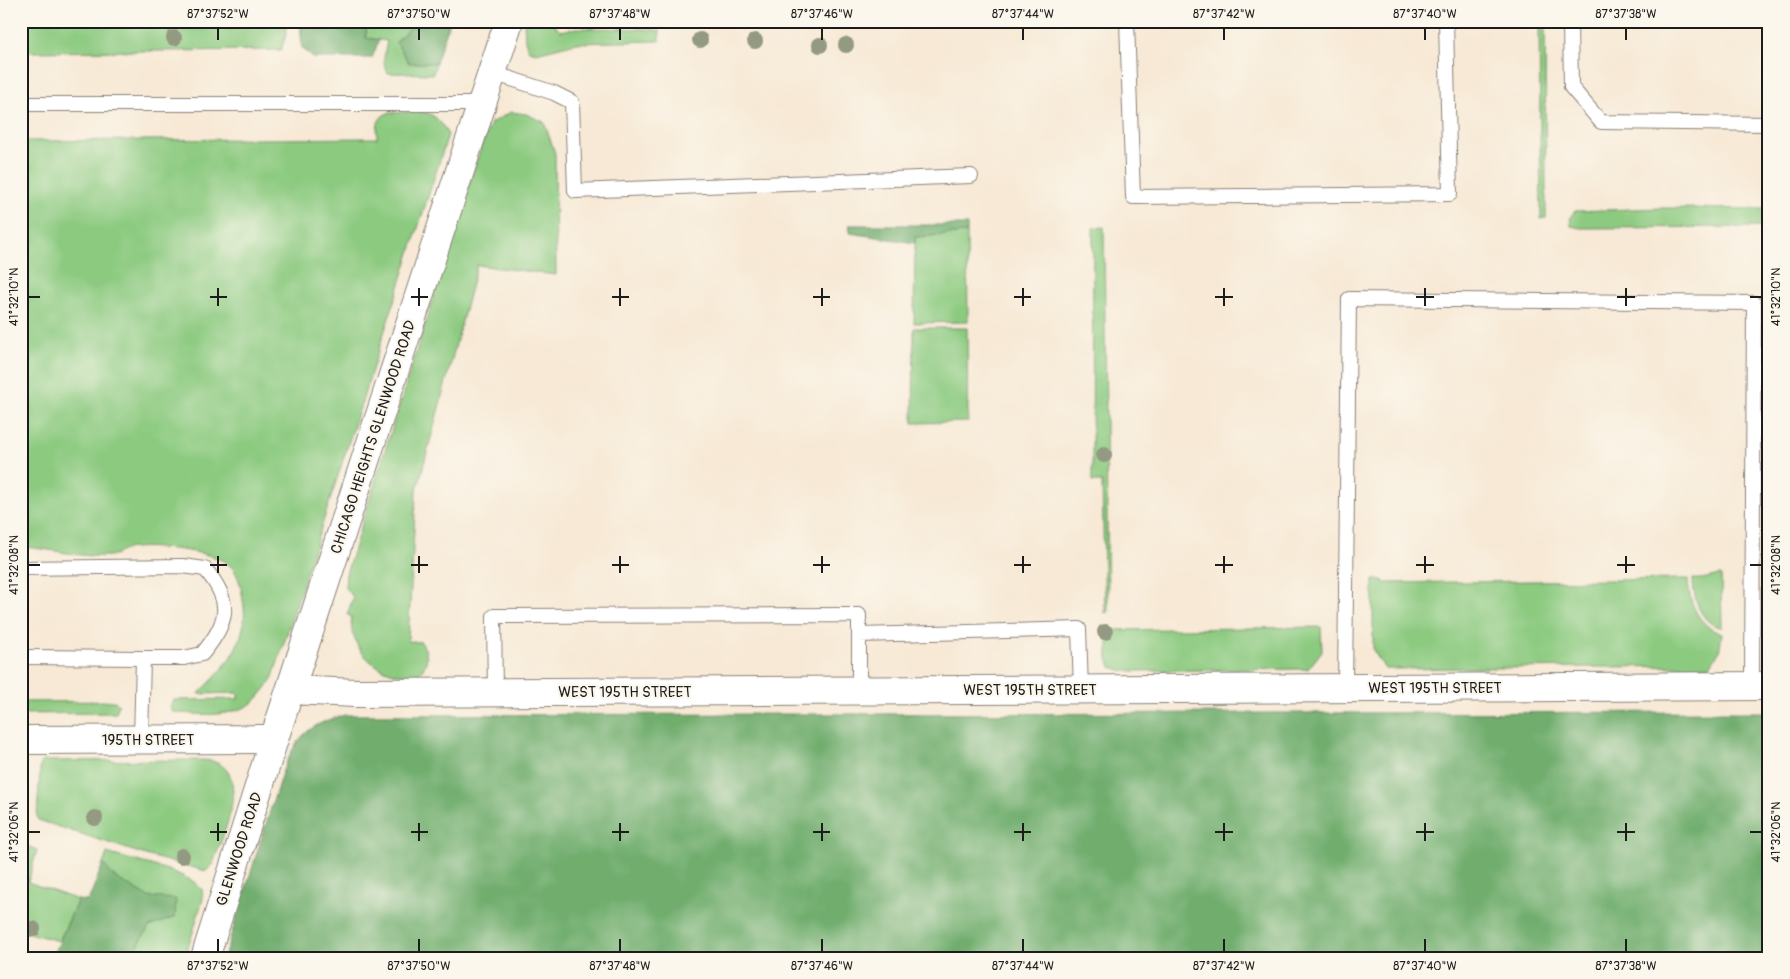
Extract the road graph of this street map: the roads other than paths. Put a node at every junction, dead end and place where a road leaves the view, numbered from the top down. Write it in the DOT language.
graph roads {
  1 [pos="510,21"];
  2 [pos="1127,21"];
  3 [pos="1446,21"];
  4 [pos="1570,21"];
  5 [pos="493,72"];
  6 [pos="21,104"];
  7 [pos="482,104"];
  8 [pos="1769,124"];
  9 [pos="970,176"];
  10 [pos="21,568"];
  11 [pos="859,635"];
  12 [pos="21,657"];
  13 [pos="143,658"];
  14 [pos="1760,686"];
  15 [pos="1345,688"];
  16 [pos="290,690"];
  17 [pos="1081,690"];
  18 [pos="859,691"];
  19 [pos="494,692"];
  20 [pos="274,739"];
  21 [pos="21,740"];
  22 [pos="141,740"];
  23 [pos="205,958"];
  1 -- 5 [label="street, CHICAGO HEIGHTS GLENWOOD ROAD"];
  2 -- 3 [label="lane"];
  4 -- 8 [label="lane"];
  5 -- 7 [label="street, CHICAGO HEIGHTS GLENWOOD ROAD"];
  5 -- 9 [label="lane"];
  6 -- 7 [label="lane"];
  7 -- 16 [label="street, CHICAGO HEIGHTS GLENWOOD ROAD"];
  10 -- 13 [label="lane"];
  11 -- 17 [label="lane"];
  11 -- 18 [label="lane"];
  11 -- 19 [label="lane"];
  12 -- 13 [label="lane"];
  13 -- 22 [label="lane"];
  14 -- 15 [label="street, WEST 195TH STREET"];
  14 -- 15 [label="lane"];
  15 -- 17 [label="street, WEST 195TH STREET"];
  16 -- 19 [label="street, WEST 195TH STREET"];
  16 -- 20 [label="street, CHICAGO HEIGHTS GLENWOOD ROAD"];
  17 -- 18 [label="street, WEST 195TH STREET"];
  18 -- 19 [label="street, WEST 195TH STREET"];
  20 -- 22 [label="street, 195TH STREET"];
  20 -- 23 [label="street, GLENWOOD ROAD"];
  21 -- 22 [label="street, 195TH STREET"];
}
